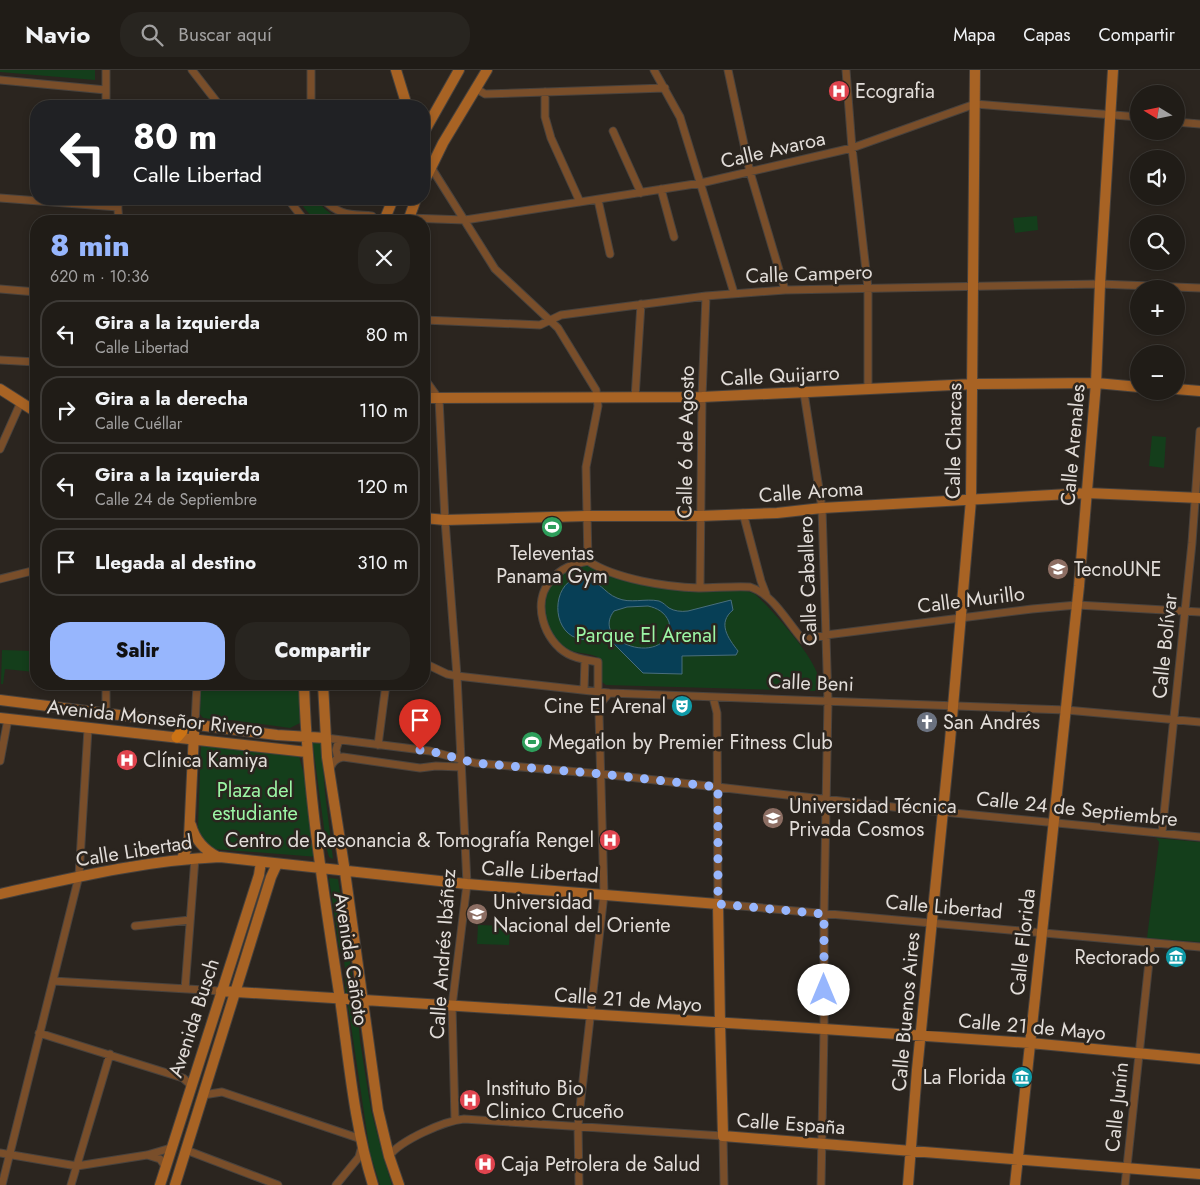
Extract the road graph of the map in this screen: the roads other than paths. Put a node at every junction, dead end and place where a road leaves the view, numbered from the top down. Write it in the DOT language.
graph roads {
  1 [pos="106,70"];
  2 [pos="192,70"];
  3 [pos="311,70"];
  4 [pos="396,70"];
  5 [pos="459,70"];
  6 [pos="486,70"];
  7 [pos="654,70"];
  8 [pos="728,70"];
  9 [pos="846,70"];
  10 [pos="975,70"];
  11 [pos="1113,70"];
  12 [pos="0,80"];
  13 [pos="475,88"];
  14 [pos="665,88"];
  15 [pos="106,90"];
  16 [pos="545,92"];
  17 [pos="106,100"];
  18 [pos="215,100"];
  19 [pos="311,100"];
  20 [pos="405,100"];
  21 [pos="974,104"];
  22 [pos="1110,114"];
  23 [pos="1130,116"];
  24 [pos="430,121"];
  25 [pos="1185,123"];
  26 [pos="1200,124"];
  27 [pos="613,131"];
  28 [pos="852,148"];
  29 [pos="432,166"];
  30 [pos="430,170"];
  31 [pos="750,172"];
  32 [pos="701,183"];
  33 [pos="661,189"];
  34 [pos="641,193"];
  35 [pos="0,198"];
  36 [pos="30,200"];
  37 [pos="598,200"];
  38 [pos="580,202"];
  39 [pos="92,205"];
  40 [pos="293,205"];
  41 [pos="330,205"];
  42 [pos="118,207"];
  43 [pos="119,215"];
  44 [pos="300,215"];
  45 [pos="362,215"];
  46 [pos="430,220"];
  47 [pos="465,220"];
  48 [pos="674,237"];
  49 [pos="610,254"];
  50 [pos="1100,284"];
  51 [pos="974,286"];
  52 [pos="868,288"];
  53 [pos="1200,288"];
  54 [pos="0,289"];
  55 [pos="785,290"];
  56 [pos="30,292"];
  57 [pos="734,293"];
  58 [pos="706,296"];
  59 [pos="641,304"];
  60 [pos="430,320"];
  61 [pos="550,320"];
  62 [pos="0,360"];
  63 [pos="30,362"];
  64 [pos="1096,383"];
  65 [pos="973,384"];
  66 [pos="430,386"];
  67 [pos="1130,386"];
  68 [pos="868,388"];
  69 [pos="0,389"];
  70 [pos="1185,390"];
  71 [pos="1200,391"];
  72 [pos="804,393"];
  73 [pos="702,397"];
  74 [pos="430,398"];
  75 [pos="598,398"];
  76 [pos="635,398"];
  77 [pos="439,399"];
  78 [pos="21,402"];
  79 [pos="30,408"];
  80 [pos="1200,431"];
  81 [pos="0,449"];
  82 [pos="1087,492"];
  83 [pos="1198,497"];
  84 [pos="971,500"];
  85 [pos="822,508"];
  86 [pos="742,513"];
  87 [pos="586,516"];
  88 [pos="700,516"];
  89 [pos="430,519"];
  90 [pos="445,520"];
  91 [pos="588,560"];
  92 [pos="30,572"];
  93 [pos="0,579"];
  94 [pos="700,588"];
  95 [pos="768,597"];
  96 [pos="1077,605"];
  97 [pos="1185,611"];
  98 [pos="1200,612"];
  99 [pos="960,618"];
  100 [pos="826,635"];
  101 [pos="585,660"];
  102 [pos="430,666"];
  103 [pos="457,676"];
  104 [pos="106,690"];
  105 [pos="197,690"];
  106 [pos="304,690"];
  107 [pos="323,690"];
  108 [pos="385,690"];
  109 [pos="584,690"];
  110 [pos="598,692"];
  111 [pos="609,693"];
  112 [pos="713,697"];
  113 [pos="0,700"];
  114 [pos="828,702"];
  115 [pos="953,704"];
  116 [pos="1066,710"];
  117 [pos="106,713"];
  118 [pos="4,719"];
  119 [pos="1174,720"];
  120 [pos="1200,722"];
  121 [pos="179,723"];
  122 [pos="195,724"];
  123 [pos="88,729"];
  124 [pos="306,736"];
  125 [pos="177,737"];
  126 [pos="326,738"];
  127 [pos="194,739"];
  128 [pos="340,740"];
  129 [pos="378,745"];
  130 [pos="430,751"];
  131 [pos="307,752"];
  132 [pos="338,758"];
  133 [pos="0,761"];
  134 [pos="460,763"];
  135 [pos="428,767"];
  136 [pos="329,772"];
  137 [pos="602,774"];
  138 [pos="718,787"];
  139 [pos="826,799"];
  140 [pos="942,812"];
  141 [pos="190,822"];
  142 [pos="1054,823"];
  143 [pos="1162,833"];
  144 [pos="1200,837"];
  145 [pos="220,857"];
  146 [pos="194,858"];
  147 [pos="181,860"];
  148 [pos="261,862"];
  149 [pos="276,864"];
  150 [pos="321,870"];
  151 [pos="345,872"];
  152 [pos="259,875"];
  153 [pos="79,876"];
  154 [pos="271,876"];
  155 [pos="467,884"];
  156 [pos="0,894"];
  157 [pos="604,894"];
  158 [pos="718,904"];
  159 [pos="824,914"];
  160 [pos="190,920"];
  161 [pos="932,923"];
  162 [pos="135,926"];
  163 [pos="1042,933"];
  164 [pos="1151,943"];
  165 [pos="1200,947"];
  166 [pos="226,978"];
  167 [pos="52,981"];
  168 [pos="240,981"];
  169 [pos="185,989"];
  170 [pos="222,991"];
  171 [pos="236,993"];
  172 [pos="340,999"];
  173 [pos="363,1000"];
  174 [pos="452,1006"];
  175 [pos="590,1015"];
  176 [pos="720,1023"];
  177 [pos="824,1029"];
  178 [pos="39,1033"];
  179 [pos="920,1036"];
  180 [pos="1030,1043"];
  181 [pos="1138,1053"];
  182 [pos="110,1054"];
  183 [pos="1200,1059"];
  184 [pos="191,1085"];
  185 [pos="203,1095"];
  186 [pos="455,1120"];
  187 [pos="578,1126"];
  188 [pos="176,1132"];
  189 [pos="190,1135"];
  190 [pos="723,1136"];
  191 [pos="361,1142"];
  192 [pos="822,1143"];
  193 [pos="171,1147"];
  194 [pos="186,1150"];
  195 [pos="911,1151"];
  196 [pos="0,1153"];
  197 [pos="10,1155"];
  198 [pos="147,1155"];
  199 [pos="389,1156"];
  200 [pos="1017,1160"];
  201 [pos="77,1166"];
  202 [pos="165,1166"];
  203 [pos="1127,1167"];
  204 [pos="180,1168"];
  205 [pos="368,1169"];
  206 [pos="349,1171"];
  207 [pos="1200,1174"];
  208 [pos="160,1183"];
  209 [pos="2,1185"];
  210 [pos="70,1185"];
  211 [pos="174,1185"];
  212 [pos="278,1185"];
  213 [pos="336,1185"];
  214 [pos="374,1185"];
  215 [pos="399,1185"];
  216 [pos="579,1185"];
  217 [pos="724,1185"];
  218 [pos="821,1185"];
  219 [pos="908,1185"];
  220 [pos="1014,1185"];
  221 [pos="1125,1185"];
  1 -- 15 [label="street"];
  2 -- 18 [label="street"];
  3 -- 19 [label="street"];
  4 -- 20 [label="street"];
  5 -- 24 [label="street"];
  6 -- 13 [label="street"];
  7 -- 14 [label="street"];
  8 -- 31 [label="street"];
  9 -- 28 [label="street"];
  10 -- 21 [label="street, Calle Charcas"];
  11 -- 22 [label="street, Calle Arenales"];
  12 -- 15 [label="street"];
  13 -- 16 [label="street"];
  13 -- 29 [label="street"];
  14 -- 16 [label="street"];
  14 -- 32 [label="street"];
  15 -- 17 [label="street"];
  16 -- 38 [label="street"];
  21 -- 22 [label="street, Calle Avaroa"];
  21 -- 28 [label="street, Calle Avaroa"];
  21 -- 51 [label="street, Calle Charcas"];
  22 -- 23 [label="street, Calle Avaroa"];
  22 -- 50 [label="street, Calle Arenales"];
  25 -- 26 [label="street"];
  27 -- 34 [label="street"];
  28 -- 31 [label="street, Calle Avaroa"];
  28 -- 52 [label="street"];
  29 -- 30 [label="street"];
  29 -- 47 [label="street"];
  31 -- 32 [label="street, Calle Avaroa"];
  31 -- 55 [label="street"];
  32 -- 33 [label="street, Calle Avaroa"];
  32 -- 57 [label="street"];
  33 -- 34 [label="street, Calle Avaroa"];
  33 -- 48 [label="street"];
  34 -- 37 [label="street, Calle Avaroa"];
  35 -- 36 [label="street"];
  37 -- 38 [label="street, Calle Avaroa"];
  37 -- 49 [label="street"];
  38 -- 47 [label="street, Calle Avaroa"];
  39 -- 42 [label="street"];
  40 -- 44 [label="street"];
  41 -- 45 [label="street"];
  42 -- 43 [label="street"];
  46 -- 47 [label="street, Calle Avaroa"];
  47 -- 61 [label="street"];
  50 -- 51 [label="street, Calle Campero"];
  50 -- 53 [label="street, Calle Campero"];
  50 -- 64 [label="street, Calle Arenales"];
  51 -- 52 [label="street, Calle Campero"];
  51 -- 65 [label="street, Calle Charcas"];
  52 -- 55 [label="street, Calle Campero"];
  52 -- 68 [label="street"];
  54 -- 56 [label="street"];
  55 -- 57 [label="street, Calle Campero"];
  57 -- 58 [label="street, Calle Campero"];
  58 -- 59 [label="street, Calle Campero"];
  58 -- 73 [label="street, Calle 6 de Agosto"];
  59 -- 61 [label="street, Calle Campero"];
  59 -- 76 [label="street"];
  60 -- 61 [label="street, Calle Campero"];
  61 -- 75 [label="street"];
  62 -- 63 [label="street"];
  64 -- 65 [label="street, Calle Quijarro"];
  64 -- 67 [label="street, Calle Quijarro"];
  64 -- 82 [label="street, Calle Arenales"];
  65 -- 68 [label="street, Calle Quijarro"];
  65 -- 84 [label="street, Calle Charcas"];
  66 -- 77 [label="street"];
  68 -- 72 [label="street, Calle Quijarro"];
  69 -- 78 [label="street"];
  70 -- 71 [label="street"];
  72 -- 73 [label="street, Calle Quijarro"];
  72 -- 85 [label="street, Calle Caballero"];
  73 -- 76 [label="street, Calle Quijarro"];
  73 -- 88 [label="street, Calle 6 de Agosto"];
  74 -- 77 [label="street, Calle Quijarro"];
  75 -- 76 [label="street, Calle Quijarro"];
  75 -- 77 [label="street, Calle Quijarro"];
  75 -- 87 [label="street"];
  77 -- 90 [label="street, Calle Andrés Ibáñez"];
  78 -- 79 [label="street"];
  78 -- 81 [label="street"];
  80 -- 83 [label="street, Calle Bolívar"];
  82 -- 83 [label="street, Calle Aroma"];
  82 -- 84 [label="street, Calle Aroma"];
  82 -- 96 [label="street, Calle Arenales"];
  83 -- 97 [label="street, Calle Bolívar"];
  84 -- 85 [label="street, Calle Aroma"];
  84 -- 99 [label="street, Calle Charcas"];
  85 -- 86 [label="street, Calle Aroma"];
  85 -- 100 [label="street, Calle Caballero"];
  86 -- 88 [label="street, Calle Aroma"];
  86 -- 95 [label="street, Calle Murillo"];
  87 -- 88 [label="street, Calle Aroma"];
  87 -- 90 [label="street, Calle Aroma"];
  87 -- 91 [label="street"];
  88 -- 94 [label="street, Calle 6 de Agosto"];
  89 -- 90 [label="street, Calle Aroma"];
  90 -- 103 [label="street, Calle Andrés Ibáñez"];
  91 -- 94 [label="street, Calle Murillo"];
  91 -- 101 [label="street"];
  92 -- 93 [label="street"];
  94 -- 95 [label="street, Calle Murillo"];
  95 -- 100 [label="street, Calle Murillo"];
  96 -- 97 [label="street, Calle Murillo"];
  96 -- 99 [label="street, Calle Murillo"];
  96 -- 116 [label="street, Calle Arenales"];
  97 -- 98 [label="street, Calle Murillo"];
  97 -- 119 [label="street, Calle Bolívar"];
  99 -- 100 [label="street, Calle Murillo"];
  99 -- 115 [label="street, Calle Charcas"];
  100 -- 114 [label="street, Calle Caballero"];
  101 -- 109 [label="street"];
  101 -- 110 [label="street"];
  102 -- 103 [label="street, Calle Beni"];
  103 -- 109 [label="street, Calle Beni"];
  103 -- 134 [label="street, Calle Andrés Ibáñez"];
  104 -- 117 [label="street"];
  105 -- 122 [label="street"];
  106 -- 124 [label="street, Avenida Cañoto"];
  107 -- 126 [label="street, Avenida Cañoto"];
  108 -- 129 [label="street"];
  109 -- 110 [label="street, Calle Beni"];
  110 -- 111 [label="street, Calle Beni"];
  111 -- 112 [label="street, Calle Beni"];
  111 -- 137 [label="street"];
  112 -- 114 [label="street, Calle Beni"];
  112 -- 138 [label="street"];
  113 -- 117 [label="street, Avenida Monseñor Rivero"];
  114 -- 115 [label="street, Calle Beni"];
  114 -- 139 [label="street, Calle Caballero"];
  115 -- 116 [label="street, Calle Beni"];
  115 -- 140 [label="street, Calle Charcas"];
  116 -- 119 [label="street, Calle Beni"];
  116 -- 142 [label="street, Calle Arenales"];
  117 -- 121 [label="street, Avenida Monseñor Rivero"];
  118 -- 123 [label="street, Avenida Monseñor Rivero"];
  118 -- 133 [label="street"];
  119 -- 120 [label="street, Calle Beni"];
  119 -- 143 [label="street, Calle Bolívar"];
  121 -- 122 [label="street, Avenida Monseñor Rivero"];
  121 -- 125 [label="main road"];
  122 -- 124 [label="street, Avenida Monseñor Rivero"];
  122 -- 127 [label="street"];
  123 -- 125 [label="street, Avenida Monseñor Rivero"];
  123 -- 153 [label="street"];
  124 -- 126 [label="street, Avenida Monseñor Rivero"];
  124 -- 131 [label="street, Avenida Cañoto"];
  125 -- 127 [label="street, Avenida Monseñor Rivero"];
  126 -- 128 [label="street, Calle 24 de Septiembre"];
  126 -- 136 [label="street, Avenida Cañoto"];
  127 -- 131 [label="street, Avenida Monseñor Rivero"];
  127 -- 141 [label="street"];
  128 -- 129 [label="street, Calle 24 de Septiembre"];
  128 -- 132 [label="street"];
  129 -- 130 [label="street, Calle 24 de Septiembre"];
  130 -- 134 [label="street, Calle 24 de Septiembre"];
  130 -- 135 [label="street"];
  131 -- 150 [label="street, Avenida Cañoto"];
  132 -- 135 [label="street, Calle 24 de Septiembre"];
  132 -- 136 [label="street"];
  134 -- 135 [label="street, Calle 24 de Septiembre"];
  134 -- 137 [label="street, Calle 24 de Septiembre"];
  134 -- 155 [label="street, Calle Andrés Ibáñez"];
  136 -- 151 [label="street, Avenida Cañoto"];
  137 -- 138 [label="street, Calle 24 de Septiembre"];
  137 -- 157 [label="street"];
  138 -- 139 [label="street, Calle 24 de Septiembre"];
  138 -- 158 [label="street"];
  139 -- 140 [label="street, Calle 24 de Septiembre"];
  139 -- 159 [label="street, Calle Caballero"];
  140 -- 142 [label="street, Calle 24 de Septiembre"];
  140 -- 161 [label="street, Calle Buenos Aires"];
  141 -- 145 [label="street"];
  141 -- 147 [label="street"];
  142 -- 143 [label="street, Calle 24 de Septiembre"];
  142 -- 163 [label="street, Calle Florida"];
  143 -- 144 [label="street, Calle 24 de Septiembre"];
  145 -- 146 [label="street, Calle Libertad"];
  145 -- 148 [label="street, Calle Libertad"];
  146 -- 147 [label="street, Calle Libertad"];
  146 -- 160 [label="street"];
  147 -- 153 [label="street, Calle Libertad"];
  148 -- 149 [label="street, Calle Libertad"];
  148 -- 152 [label="street, Avenida Busch"];
  149 -- 150 [label="street, Calle Libertad"];
  149 -- 154 [label="street, Avenida Busch"];
  150 -- 151 [label="street, Calle Libertad"];
  150 -- 172 [label="street, Avenida Cañoto"];
  151 -- 155 [label="street, Calle Libertad"];
  151 -- 173 [label="street, Avenida Cañoto"];
  152 -- 154 [label="street"];
  152 -- 166 [label="street, Avenida Busch"];
  153 -- 156 [label="street, Calle Libertad"];
  153 -- 167 [label="street"];
  154 -- 168 [label="street, Avenida Busch"];
  155 -- 157 [label="street, Calle Libertad"];
  155 -- 174 [label="street, Calle Andrés Ibáñez"];
  157 -- 158 [label="street, Calle Libertad"];
  157 -- 175 [label="street"];
  158 -- 159 [label="street, Calle Libertad"];
  158 -- 176 [label="street"];
  159 -- 161 [label="street, Calle Libertad"];
  159 -- 177 [label="street, Calle Caballero"];
  160 -- 162 [label="street"];
  160 -- 169 [label="street"];
  161 -- 163 [label="street, Calle Libertad"];
  161 -- 179 [label="street, Calle Buenos Aires"];
  163 -- 164 [label="street, Calle Libertad"];
  163 -- 180 [label="street, Calle Florida"];
  164 -- 165 [label="street, Calle Libertad"];
  164 -- 181 [label="street, Calle Junín"];
  166 -- 168 [label="street"];
  166 -- 170 [label="street, Avenida Busch"];
  167 -- 169 [label="street, Calle 21 de Mayo"];
  167 -- 178 [label="street"];
  168 -- 171 [label="street, Avenida Busch"];
  169 -- 170 [label="street, Calle 21 de Mayo"];
  170 -- 171 [label="street, Calle 21 de Mayo"];
  170 -- 184 [label="street, Avenida Busch"];
  171 -- 172 [label="street, Calle 21 de Mayo"];
  171 -- 185 [label="street, Avenida Busch"];
  172 -- 173 [label="street, Calle 21 de Mayo"];
  172 -- 191 [label="street, Avenida Cañoto"];
  173 -- 174 [label="street, Calle 21 de Mayo"];
  173 -- 199 [label="street, Avenida Cañoto"];
  174 -- 175 [label="street, Calle 21 de Mayo"];
  174 -- 186 [label="street, Calle Andrés Ibáñez"];
  175 -- 176 [label="street, Calle 21 de Mayo"];
  175 -- 187 [label="street"];
  176 -- 177 [label="street, Calle 21 de Mayo"];
  176 -- 190 [label="street"];
  177 -- 179 [label="street, Calle 21 de Mayo"];
  177 -- 192 [label="street, Calle Caballero"];
  178 -- 182 [label="street"];
  178 -- 197 [label="street"];
  179 -- 180 [label="street, Calle 21 de Mayo"];
  179 -- 195 [label="street, Calle Buenos Aires"];
  180 -- 181 [label="street, Calle 21 de Mayo"];
  180 -- 200 [label="street, Calle Florida"];
  181 -- 183 [label="street, Calle 21 de Mayo"];
  181 -- 203 [label="street, Calle Junín"];
  182 -- 184 [label="street"];
  182 -- 201 [label="street"];
  184 -- 188 [label="street, Avenida Busch"];
  185 -- 189 [label="street, Avenida Busch"];
  185 -- 191 [label="street"];
  186 -- 187 [label="street, Calle España"];
  186 -- 199 [label="street, Calle España"];
  187 -- 190 [label="street, Calle España"];
  187 -- 216 [label="street"];
  188 -- 189 [label="street"];
  188 -- 193 [label="street, Avenida Busch"];
  189 -- 194 [label="street, Avenida Busch"];
  190 -- 192 [label="street, Calle España"];
  190 -- 217 [label="street"];
  191 -- 205 [label="street, Avenida Cañoto"];
  191 -- 206 [label="street"];
  192 -- 195 [label="street, Calle España"];
  192 -- 218 [label="street, Calle Caballero"];
  193 -- 194 [label="street"];
  193 -- 198 [label="street"];
  193 -- 202 [label="street, Avenida Busch"];
  194 -- 204 [label="street, Avenida Busch"];
  194 -- 212 [label="street"];
  195 -- 200 [label="street, Calle España"];
  195 -- 219 [label="street, Calle Buenos Aires"];
  196 -- 197 [label="street"];
  197 -- 201 [label="street"];
  197 -- 209 [label="street"];
  198 -- 201 [label="street"];
  198 -- 202 [label="street"];
  199 -- 215 [label="street, Avenida Cañoto"];
  200 -- 203 [label="street, Calle España"];
  200 -- 220 [label="street, Calle Florida"];
  201 -- 210 [label="street"];
  202 -- 204 [label="street"];
  202 -- 208 [label="street, Avenida Busch"];
  203 -- 207 [label="street, Calle España"];
  203 -- 221 [label="street, Calle Junín"];
  204 -- 211 [label="street, Avenida Busch"];
  205 -- 206 [label="street"];
  205 -- 214 [label="street, Avenida Cañoto"];
  206 -- 213 [label="street"];
  208 -- 211 [label="street"];
}
